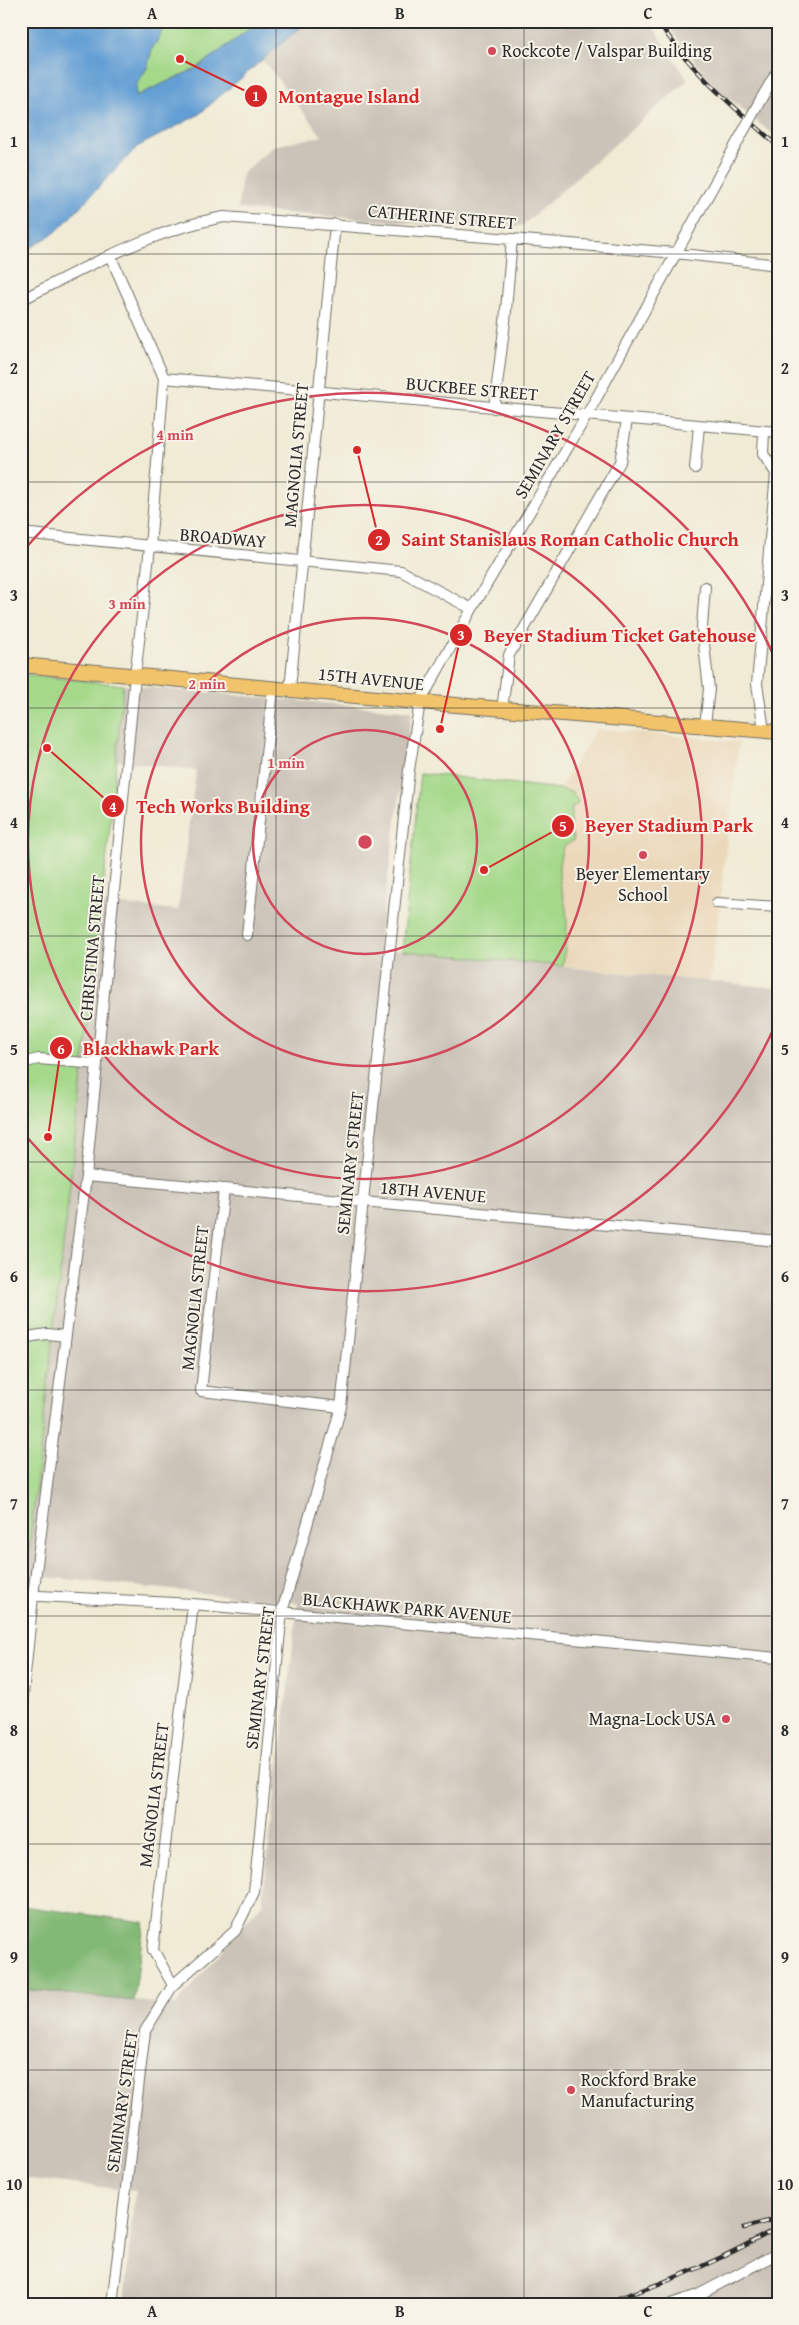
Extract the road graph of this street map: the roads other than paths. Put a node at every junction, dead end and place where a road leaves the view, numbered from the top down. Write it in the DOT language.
graph roads {
  1 [pos="778,70"];
  2 [pos="334,224"];
  3 [pos="512,239"];
  4 [pos="676,253"];
  5 [pos="110,255"];
  6 [pos="778,265"];
  7 [pos="21,300"];
  8 [pos="164,378"];
  9 [pos="318,391"];
  10 [pos="494,408"];
  11 [pos="587,415"];
  12 [pos="627,420"];
  13 [pos="699,426"];
  14 [pos="764,431"];
  15 [pos="778,432"];
  16 [pos="696,468"];
  17 [pos="21,533"];
  18 [pos="150,547"];
  19 [pos="302,561"];
  20 [pos="705,587"];
  21 [pos="472,609"];
  22 [pos="21,665"];
  23 [pos="135,676"];
  24 [pos="273,688"];
  25 [pos="290,689"];
  26 [pos="420,702"];
  27 [pos="502,710"];
  28 [pos="705,725"];
  29 [pos="771,731"];
  30 [pos="717,902"];
  31 [pos="778,907"];
  32 [pos="247,935"];
  33 [pos="21,1063"];
  34 [pos="97,1064"];
  35 [pos="86,1176"];
  36 [pos="224,1189"];
  37 [pos="363,1202"];
  38 [pos="778,1241"];
  39 [pos="66,1336"];
  40 [pos="21,1338"];
  41 [pos="341,1408"];
  42 [pos="21,1596"];
  43 [pos="33,1596"];
  44 [pos="193,1604"];
  45 [pos="282,1612"];
  46 [pos="778,1658"];
  47 [pos="21,1714"];
  48 [pos="173,1985"];
  49 [pos="778,2253"];
  50 [pos="112,2304"];
  51 [pos="671,2304"];
  1 -- 4 [label="street, SEMINARY STREET, bridge"];
  2 -- 3 [label="street, CATHERINE STREET"];
  2 -- 5 [label="street, CATHERINE STREET"];
  2 -- 9 [label="street, MAGNOLIA STREET"];
  3 -- 4 [label="street, CATHERINE STREET"];
  3 -- 10 [label="street"];
  4 -- 6 [label="street, CATHERINE STREET"];
  4 -- 11 [label="street, SEMINARY STREET"];
  5 -- 7 [label="street, CATHERINE STREET"];
  5 -- 8 [label="street, CHRISTINA STREET"];
  8 -- 9 [label="street, BUCKBEE STREET"];
  8 -- 18 [label="street, CHRISTINA STREET"];
  9 -- 10 [label="street, BUCKBEE STREET"];
  9 -- 19 [label="street, MAGNOLIA STREET"];
  10 -- 11 [label="street, BUCKBEE STREET"];
  11 -- 12 [label="street, BUCKBEE STREET"];
  11 -- 21 [label="street, SEMINARY STREET"];
  12 -- 13 [label="street, BUCKBEE STREET"];
  12 -- 27 [label="street"];
  13 -- 14 [label="street, BUCKBEE STREET"];
  13 -- 16 [label="street"];
  14 -- 15 [label="street, BUCKBEE STREET"];
  14 -- 29 [label="street"];
  17 -- 18 [label="street, BROADWAY"];
  18 -- 19 [label="street, BROADWAY"];
  18 -- 23 [label="street, CHRISTINA STREET"];
  19 -- 21 [label="street, BROADWAY"];
  19 -- 25 [label="street, MAGNOLIA STREET"];
  20 -- 28 [label="street"];
  21 -- 26 [label="street, SEMINARY STREET"];
  22 -- 23 [label="main road, 15TH AVENUE"];
  23 -- 24 [label="main road, 15TH AVENUE"];
  23 -- 34 [label="street, CHRISTINA STREET"];
  24 -- 25 [label="main road, 15TH AVENUE"];
  24 -- 32 [label="street"];
  25 -- 26 [label="main road, 15TH AVENUE"];
  26 -- 27 [label="main road, 15TH AVENUE"];
  26 -- 37 [label="street, SEMINARY STREET"];
  27 -- 28 [label="main road, 15TH AVENUE"];
  28 -- 29 [label="main road, 15TH AVENUE"];
  30 -- 31 [label="street"];
  33 -- 34 [label="street"];
  34 -- 35 [label="street, CHRISTINA STREET"];
  35 -- 36 [label="street, 18TH AVENUE"];
  35 -- 39 [label="street, CHRISTINA STREET"];
  36 -- 37 [label="street, 18TH AVENUE"];
  36 -- 41 [label="street, MAGNOLIA STREET"];
  37 -- 38 [label="street, 18TH AVENUE"];
  37 -- 41 [label="street, SEMINARY STREET"];
  39 -- 40 [label="street"];
  39 -- 43 [label="street, CHRISTINA STREET"];
  41 -- 45 [label="street, SEMINARY STREET"];
  42 -- 43 [label="street, BLACKHAWK PARK AVENUE"];
  43 -- 44 [label="street, BLACKHAWK PARK AVENUE"];
  43 -- 47 [label="street, CHRISTINA STREET"];
  44 -- 45 [label="street, BLACKHAWK PARK AVENUE"];
  44 -- 48 [label="street, MAGNOLIA STREET"];
  45 -- 46 [label="street, BLACKHAWK PARK AVENUE"];
  45 -- 48 [label="street, SEMINARY STREET"];
  48 -- 50 [label="street, SEMINARY STREET"];
  49 -- 51 [label="street"];
}
